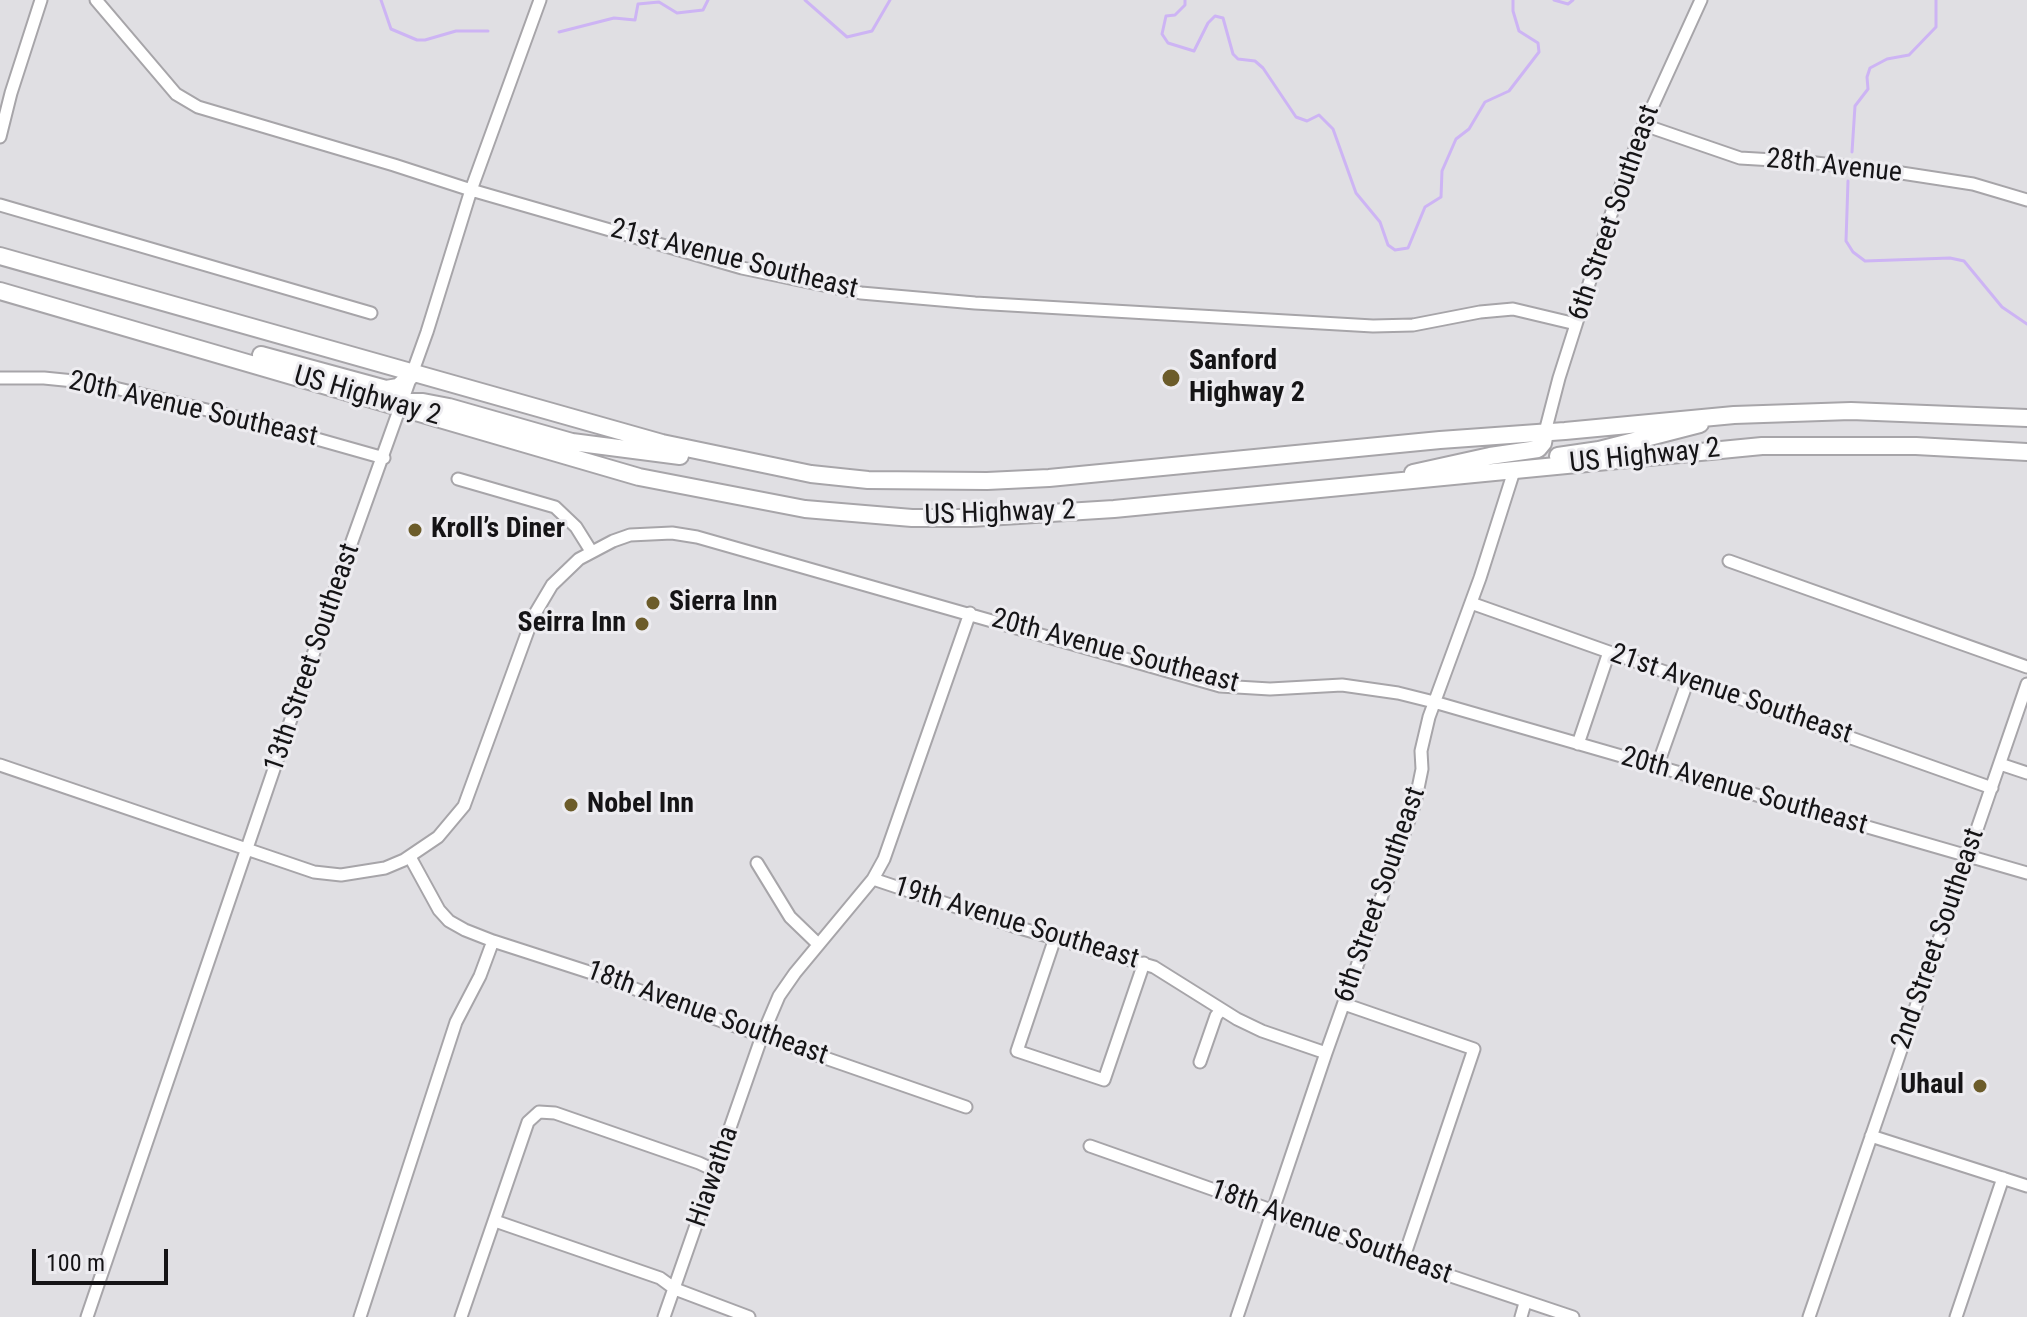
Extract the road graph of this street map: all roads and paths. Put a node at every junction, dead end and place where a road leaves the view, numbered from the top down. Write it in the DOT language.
graph roads {
  1 [pos="41,0"];
  2 [pos="96,0"];
  3 [pos="540,0"];
  4 [pos="1701,0"];
  5 [pos="1644,125"];
  6 [pos="0,137"];
  7 [pos="471,190"];
  8 [pos="2027,200"];
  9 [pos="0,205"];
  10 [pos="0,256"];
  11 [pos="0,291"];
  12 [pos="371,313"];
  13 [pos="1576,324"];
  14 [pos="145,334"];
  15 [pos="413,374"];
  16 [pos="0,378"];
  17 [pos="401,407"];
  18 [pos="1734,415"];
  19 [pos="2027,418"];
  20 [pos="1545,432"];
  21 [pos="2027,452"];
  22 [pos="384,458"];
  23 [pos="729,459"];
  24 [pos="1514,471"];
  25 [pos="458,479"];
  26 [pos="1336,489"];
  27 [pos="591,551"];
  28 [pos="1729,561"];
  29 [pos="1471,603"];
  30 [pos="970,613"];
  31 [pos="1609,652"];
  32 [pos="2027,667"];
  33 [pos="1688,680"];
  34 [pos="2027,684"];
  35 [pos="1434,702"];
  36 [pos="1578,744"];
  37 [pos="2000,764"];
  38 [pos="0,765"];
  39 [pos="1657,767"];
  40 [pos="2027,773"];
  41 [pos="1992,788"];
  42 [pos="246,850"];
  43 [pos="1967,856"];
  44 [pos="410,857"];
  45 [pos="757,863"];
  46 [pos="2027,873"];
  47 [pos="873,879"];
  48 [pos="1055,938"];
  49 [pos="493,941"];
  50 [pos="818,944"];
  51 [pos="1144,963"];
  52 [pos="1344,1004"];
  53 [pos="1221,1010"];
  54 [pos="762,1036"];
  55 [pos="1326,1053"];
  56 [pos="1200,1062"];
  57 [pos="966,1107"];
  58 [pos="1871,1136"];
  59 [pos="1090,1146"];
  60 [pos="716,1171"];
  61 [pos="2003,1178"];
  62 [pos="2027,1186"];
  63 [pos="1274,1211"];
  64 [pos="495,1221"];
  65 [pos="1403,1260"];
  66 [pos="675,1289"];
  67 [pos="1525,1303"];
  68 [pos="87,1317"];
  69 [pos="360,1317"];
  70 [pos="462,1317"];
  71 [pos="664,1317"];
  72 [pos="749,1317"];
  73 [pos="1237,1317"];
  74 [pos="1521,1317"];
  75 [pos="1573,1317"];
  76 [pos="1809,1317"];
  77 [pos="1956,1317"];
  1 -- 6 [label="street"];
  2 -- 7 [label="street, 21st Avenue Southeast"];
  3 -- 7 [label="street, 13th Street Southeast"];
  4 -- 5 [label="street, 6th Street Southeast"];
  5 -- 8 [label="street, 28th Avenue"];
  5 -- 13 [label="street, 6th Street Southeast"];
  7 -- 13 [label="street, 21st Avenue Southeast"];
  7 -- 15 [label="street, 13th Street Southeast"];
  9 -- 12 [label="street"];
  10 -- 15 [label="highway, US Highway 2"];
  11 -- 14 [label="highway, US Highway 2"];
  13 -- 20 [label="street, 6th Street Southeast"];
  14 -- 15 [label="highway"];
  14 -- 17 [label="highway, US Highway 2"];
  15 -- 17 [label="street, 13th Street Southeast"];
  15 -- 23 [label="highway, US Highway 2"];
  16 -- 22 [label="street, 20th Avenue Southeast"];
  17 -- 22 [label="street, 13th Street Southeast"];
  17 -- 23 [label="highway"];
  17 -- 26 [label="highway, US Highway 2"];
  18 -- 19 [label="highway, US Highway 2"];
  18 -- 20 [label="highway, US Highway 2"];
  18 -- 24 [label="highway"];
  20 -- 23 [label="highway, US Highway 2"];
  20 -- 26 [label="highway"];
  21 -- 24 [label="highway, US Highway 2"];
  22 -- 42 [label="street, 13th Street Southeast"];
  24 -- 26 [label="highway, US Highway 2"];
  24 -- 29 [label="street, 6th Street Southeast"];
  25 -- 27 [label="street"];
  27 -- 30 [label="street, 20th Avenue Southeast"];
  27 -- 44 [label="street"];
  28 -- 32 [label="street"];
  29 -- 31 [label="street, 21st Avenue Southeast"];
  29 -- 35 [label="street, 6th Street Southeast"];
  30 -- 35 [label="street, 20th Avenue Southeast"];
  30 -- 47 [label="street"];
  31 -- 33 [label="street, 21st Avenue Southeast"];
  31 -- 36 [label="street"];
  33 -- 39 [label="street"];
  33 -- 41 [label="street, 21st Avenue Southeast"];
  34 -- 37 [label="street"];
  35 -- 36 [label="street, 20th Avenue Southeast"];
  35 -- 52 [label="street, 6th Street Southeast"];
  36 -- 39 [label="street, 20th Avenue Southeast"];
  37 -- 40 [label="street"];
  37 -- 41 [label="street, 2nd Street Southeast"];
  38 -- 42 [label="street"];
  39 -- 43 [label="street, 20th Avenue Southeast"];
  41 -- 43 [label="street, 2nd Street Southeast"];
  42 -- 44 [label="street"];
  42 -- 68 [label="street, 13th Street Southeast"];
  43 -- 46 [label="street, 20th Avenue Southeast"];
  43 -- 58 [label="street, 2nd Street Southeast"];
  44 -- 49 [label="street, 18th Avenue Southeast"];
  45 -- 50 [label="street"];
  47 -- 48 [label="street, 19th Avenue Southeast"];
  47 -- 50 [label="street, 19th Avenue Southeast"];
  48 -- 51 [label="street, 19th Avenue Southeast"];
  48 -- 51 [label="street"];
  49 -- 54 [label="street, 18th Avenue Southeast"];
  49 -- 69 [label="street"];
  50 -- 54 [label="street, 19th Avenue Southeast"];
  51 -- 53 [label="street, 19th Avenue Southeast"];
  52 -- 55 [label="street, 6th Street Southeast"];
  52 -- 65 [label="street"];
  53 -- 55 [label="street, 19th Avenue Southeast"];
  53 -- 56 [label="street"];
  54 -- 57 [label="street, 18th Avenue Southeast"];
  54 -- 60 [label="street, Hiawatha"];
  55 -- 63 [label="street, 6th Street Southeast"];
  58 -- 61 [label="street"];
  58 -- 76 [label="street, 2nd Street Southeast"];
  59 -- 63 [label="street, 18th Avenue Southeast"];
  60 -- 64 [label="street"];
  60 -- 66 [label="street, Hiawatha"];
  61 -- 62 [label="street"];
  61 -- 77 [label="street"];
  63 -- 65 [label="street, 18th Avenue Southeast"];
  63 -- 73 [label="street, 6th Street Southeast"];
  64 -- 66 [label="street"];
  64 -- 70 [label="street"];
  65 -- 67 [label="street, 18th Avenue Southeast"];
  66 -- 71 [label="street, Hiawatha"];
  66 -- 72 [label="street"];
  67 -- 74 [label="street"];
  67 -- 75 [label="street, 18th Avenue Southeast"];
}
